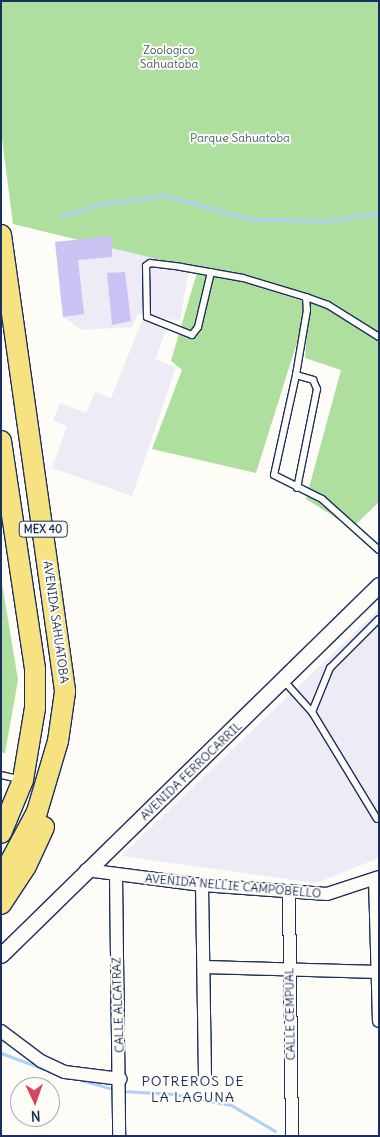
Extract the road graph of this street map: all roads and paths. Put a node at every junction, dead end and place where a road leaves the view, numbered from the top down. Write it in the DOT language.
graph roads {
  1 [pos="1,235"];
  2 [pos="211,272"];
  3 [pos="306,297"];
  4 [pos="379,337"];
  5 [pos="296,375"];
  6 [pos="1,441"];
  7 [pos="297,488"];
  8 [pos="379,550"];
  9 [pos="379,586"];
  10 [pos="379,619"];
  11 [pos="284,681"];
  12 [pos="65,692"];
  13 [pos="312,712"];
  14 [pos="1,775"];
  15 [pos="23,780"];
  16 [pos="377,819"];
  17 [pos="1,833"];
  18 [pos="86,870"];
  19 [pos="116,874"];
  20 [pos="377,878"];
  21 [pos="1,880"];
  22 [pos="202,885"];
  23 [pos="289,893"];
  24 [pos="1,904"];
  25 [pos="1,955"];
  26 [pos="204,967"];
  27 [pos="289,972"];
  28 [pos="378,972"];
  29 [pos="379,1021"];
  30 [pos="1,1030"];
  31 [pos="205,1077"];
  32 [pos="121,1079"];
  33 [pos="119,1136"];
  34 [pos="292,1136"];
  1 -- 12 [label="main road, AVENIDA SAHUATOBA / MEX 40"];
  2 -- 2 [label="lane"];
  2 -- 3 [label="lane"];
  3 -- 4 [label="lane"];
  3 -- 5 [label="lane"];
  5 -- 7 [label="lane"];
  5 -- 7 [label="lane"];
  6 -- 15 [label="main road, MEX 40"];
  7 -- 8 [label="lane"];
  9 -- 11 [label="street, AVENIDA FERROCARRIL"];
  10 -- 13 [label="lane"];
  11 -- 13 [label="lane"];
  11 -- 18 [label="street, AVENIDA FERROCARRIL"];
  12 -- 21 [label="main road, AVENIDA SAHUATOBA / MEX 40"];
  12 -- 24 [label="main road"];
  13 -- 16 [label="lane"];
  14 -- 15 [label="lane"];
  15 -- 17 [label="main road, MEX 40"];
  18 -- 19 [label="street, AVENIDA NELLIE CAMPOBELLO"];
  18 -- 25 [label="street, AVENIDA FERROCARRIL"];
  19 -- 22 [label="street, AVENIDA NELLIE CAMPOBELLO"];
  19 -- 32 [label="street, CALLE ALCATRAZ"];
  20 -- 23 [label="street, AVENIDA NELLIE CAMPOBELLO"];
  20 -- 28 [label="street"];
  22 -- 23 [label="street, AVENIDA NELLIE CAMPOBELLO"];
  22 -- 26 [label="street"];
  23 -- 27 [label="street, CALLE CEMPUAL"];
  26 -- 27 [label="street"];
  26 -- 31 [label="street"];
  27 -- 28 [label="street"];
  27 -- 34 [label="street, CALLE CEMPUAL"];
  28 -- 29 [label="street"];
  30 -- 32 [label="street"];
  32 -- 33 [label="street, CALLE ALCATRAZ"];
}
